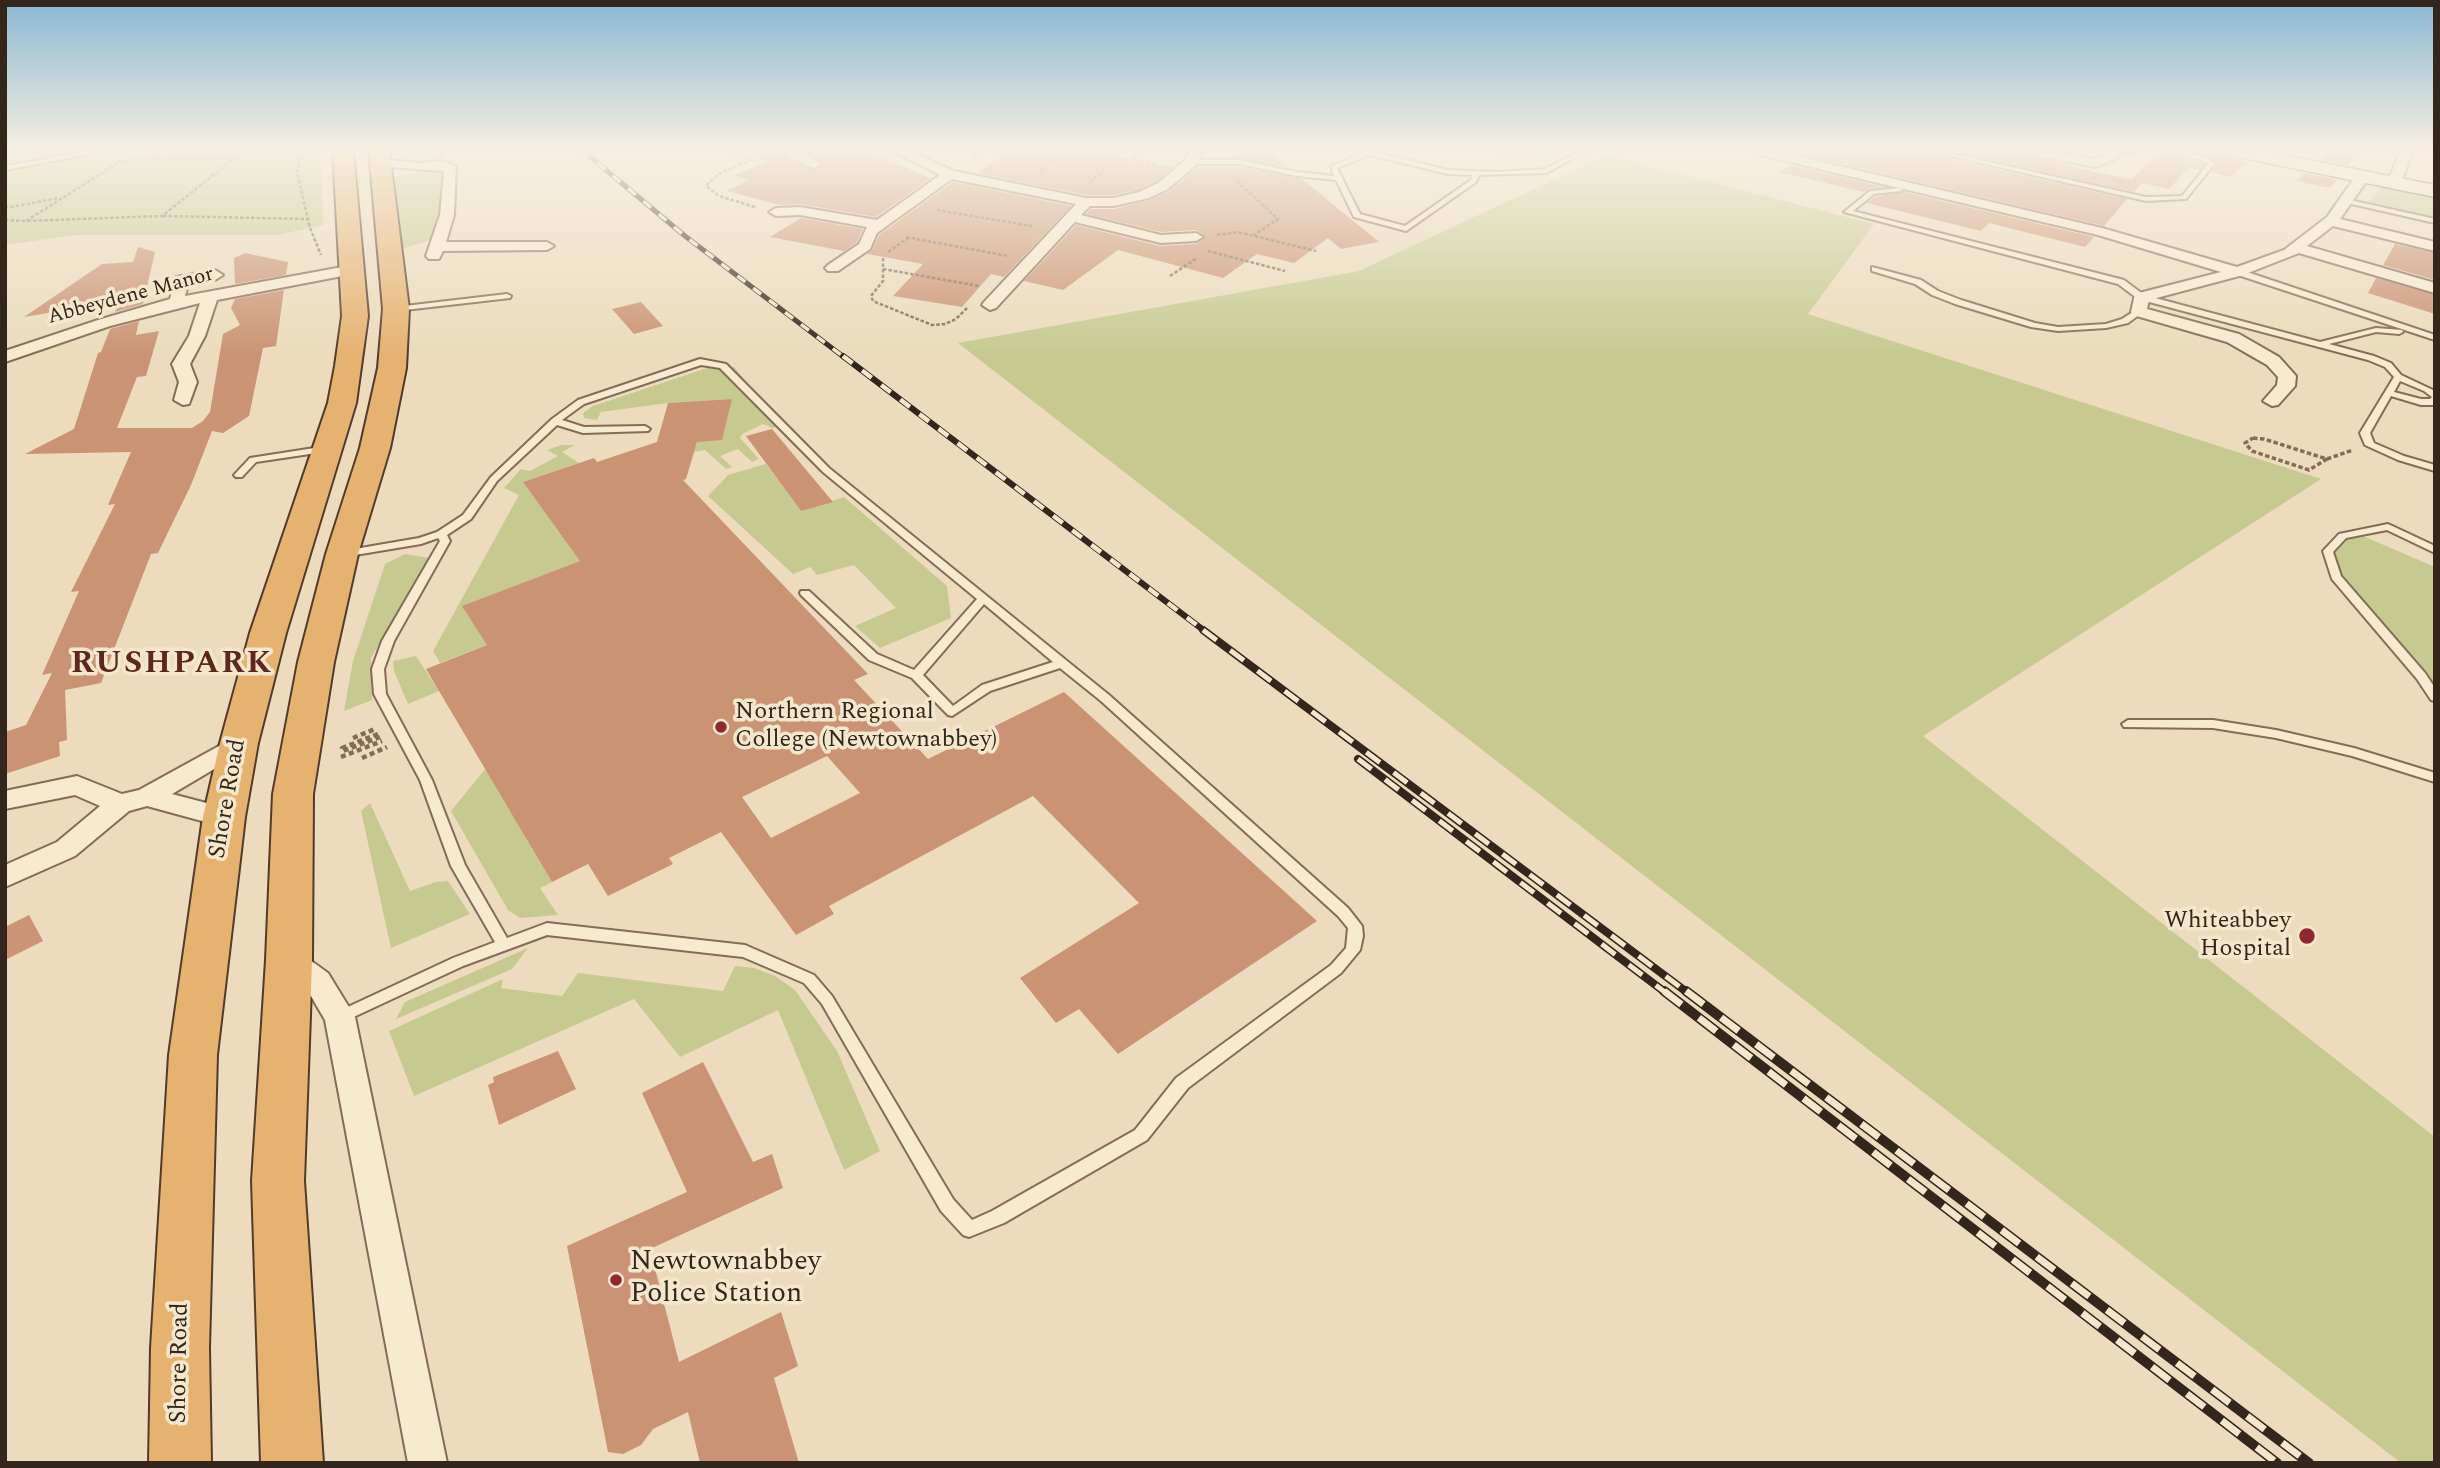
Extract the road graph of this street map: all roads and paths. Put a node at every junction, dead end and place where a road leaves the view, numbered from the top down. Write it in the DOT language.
graph roads {
  1 [pos="1074,218"];
  2 [pos="30,219"];
  3 [pos="94,219"];
  4 [pos="286,219"];
  5 [pos="310,219"];
  6 [pos="340,219"];
  7 [pos="387,219"];
  8 [pos="446,219"];
  9 [pos="833,219"];
  10 [pos="889,219"];
  11 [pos="987,219"];
  12 [pos="1076,219"];
  13 [pos="1277,219"];
  14 [pos="1369,219"];
  15 [pos="1421,219"];
  16 [pos="1873,219"];
  17 [pos="2042,219"];
  18 [pos="2333,219"];
  19 [pos="5,220"];
  20 [pos="26,221"];
  21 [pos="2331,221"];
  22 [pos="875,228"];
  23 [pos="1060,231"];
  24 [pos="1253,236"];
  25 [pos="908,237"];
  26 [pos="1196,237"];
  27 [pos="547,246"];
  28 [pos="2435,247"];
  29 [pos="2298,248"];
  30 [pos="1207,251"];
  31 [pos="1316,251"];
  32 [pos="1033,260"];
  33 [pos="338,267"];
  34 [pos="834,268"];
  35 [pos="883,269"];
  36 [pos="1875,269"];
  37 [pos="1285,271"];
  38 [pos="2238,272"];
  39 [pos="215,275"];
  40 [pos="1170,276"];
  41 [pos="2435,288"];
  42 [pos="210,296"];
  43 [pos="507,296"];
  44 [pos="1001,298"];
  45 [pos="178,302"];
  46 [pos="971,304"];
  47 [pos="2140,304"];
  48 [pos="396,309"];
  49 [pos="2435,338"];
  50 [pos="2435,343"];
  51 [pos="2320,344"];
  52 [pos="9,353"];
  53 [pos="2398,377"];
  54 [pos="2389,393"];
  55 [pos="2435,397"];
  56 [pos="183,400"];
  57 [pos="2272,401"];
  58 [pos="555,421"];
  59 [pos="645,429"];
  60 [pos="2370,445"];
  61 [pos="327,449"];
  62 [pos="2327,458"];
  63 [pos="2435,468"];
  64 [pos="239,475"];
  65 [pos="441,534"];
  66 [pos="2435,550"];
  67 [pos="342,554"];
  68 [pos="805,593"];
  69 [pos="983,598"];
  70 [pos="1062,663"];
  71 [pos="916,675"];
  72 [pos="2435,697"];
  73 [pos="2128,724"];
  74 [pos="398,726"];
  75 [pos="371,731"];
  76 [pos="353,738"];
  77 [pos="239,743"];
  78 [pos="381,750"];
  79 [pos="341,758"];
  80 [pos="362,758"];
  81 [pos="2435,778"];
  82 [pos="147,797"];
  83 [pos="5,800"];
  84 [pos="120,804"];
  85 [pos="224,817"];
  86 [pos="5,877"];
  87 [pos="503,943"];
  88 [pos="289,960"];
  89 [pos="340,1017"];
  90 [pos="180,1463"];
  91 [pos="292,1463"];
  92 [pos="428,1463"];
  1 -- 23 [label="street"];
  2 -- 20 [label="path"];
  3 -- 20 [label="path"];
  4 -- 5 [label="path"];
  5 -- 33 [label="path"];
  6 -- 33 [label="highway, Shore Road"];
  7 -- 48 [label="highway"];
  8 -- 27 [label="street"];
  9 -- 22 [label="street"];
  10 -- 22 [label="street"];
  11 -- 23 [label="path"];
  12 -- 26 [label="street"];
  13 -- 24 [label="path"];
  14 -- 15 [label="lane"];
  16 -- 47 [label="lane"];
  17 -- 38 [label="street"];
  18 -- 21 [label="street"];
  19 -- 20 [label="path"];
  21 -- 28 [label="street"];
  21 -- 29 [label="street"];
  22 -- 25 [label="path"];
  22 -- 34 [label="street"];
  23 -- 32 [label="street"];
  24 -- 26 [label="path"];
  24 -- 31 [label="path"];
  25 -- 32 [label="path"];
  25 -- 35 [label="path"];
  26 -- 30 [label="path"];
  29 -- 38 [label="street"];
  29 -- 41 [label="street"];
  30 -- 37 [label="path"];
  30 -- 40 [label="path"];
  32 -- 35 [label="path"];
  32 -- 44 [label="street"];
  33 -- 42 [label="street, Abbeydene Manor"];
  33 -- 61 [label="highway, Shore Road"];
  35 -- 46 [label="path"];
  36 -- 47 [label="lane"];
  38 -- 47 [label="street"];
  38 -- 49 [label="lane"];
  39 -- 45 [label="street"];
  42 -- 45 [label="street, Abbeydene Manor"];
  42 -- 56 [label="street"];
  43 -- 48 [label="lane"];
  45 -- 52 [label="street, Abbeydene Manor"];
  47 -- 51 [label="lane"];
  47 -- 57 [label="street"];
  48 -- 67 [label="highway"];
  50 -- 51 [label="lane"];
  51 -- 53 [label="lane"];
  53 -- 54 [label="lane"];
  53 -- 55 [label="lane"];
  54 -- 55 [label="lane"];
  54 -- 60 [label="lane"];
  58 -- 59 [label="lane"];
  58 -- 65 [label="lane"];
  58 -- 69 [label="lane"];
  60 -- 62 [label="path"];
  60 -- 63 [label="lane"];
  61 -- 64 [label="lane"];
  61 -- 77 [label="highway, Shore Road"];
  62 -- 62 [label="path"];
  65 -- 67 [label="lane"];
  65 -- 74 [label="lane"];
  66 -- 72 [label="lane"];
  67 -- 88 [label="highway"];
  68 -- 71 [label="lane"];
  69 -- 70 [label="lane"];
  69 -- 71 [label="lane"];
  70 -- 71 [label="lane"];
  70 -- 87 [label="lane"];
  73 -- 81 [label="lane"];
  74 -- 79 [label="path"];
  74 -- 87 [label="lane"];
  75 -- 76 [label="path"];
  77 -- 82 [label="street"];
  77 -- 85 [label="highway, Shore Road"];
  78 -- 80 [label="path"];
  82 -- 84 [label="street"];
  82 -- 85 [label="street"];
  83 -- 84 [label="street"];
  84 -- 86 [label="street"];
  85 -- 90 [label="highway, Shore Road"];
  87 -- 89 [label="lane"];
  88 -- 89 [label="street"];
  88 -- 91 [label="highway"];
  89 -- 92 [label="street"];
}
